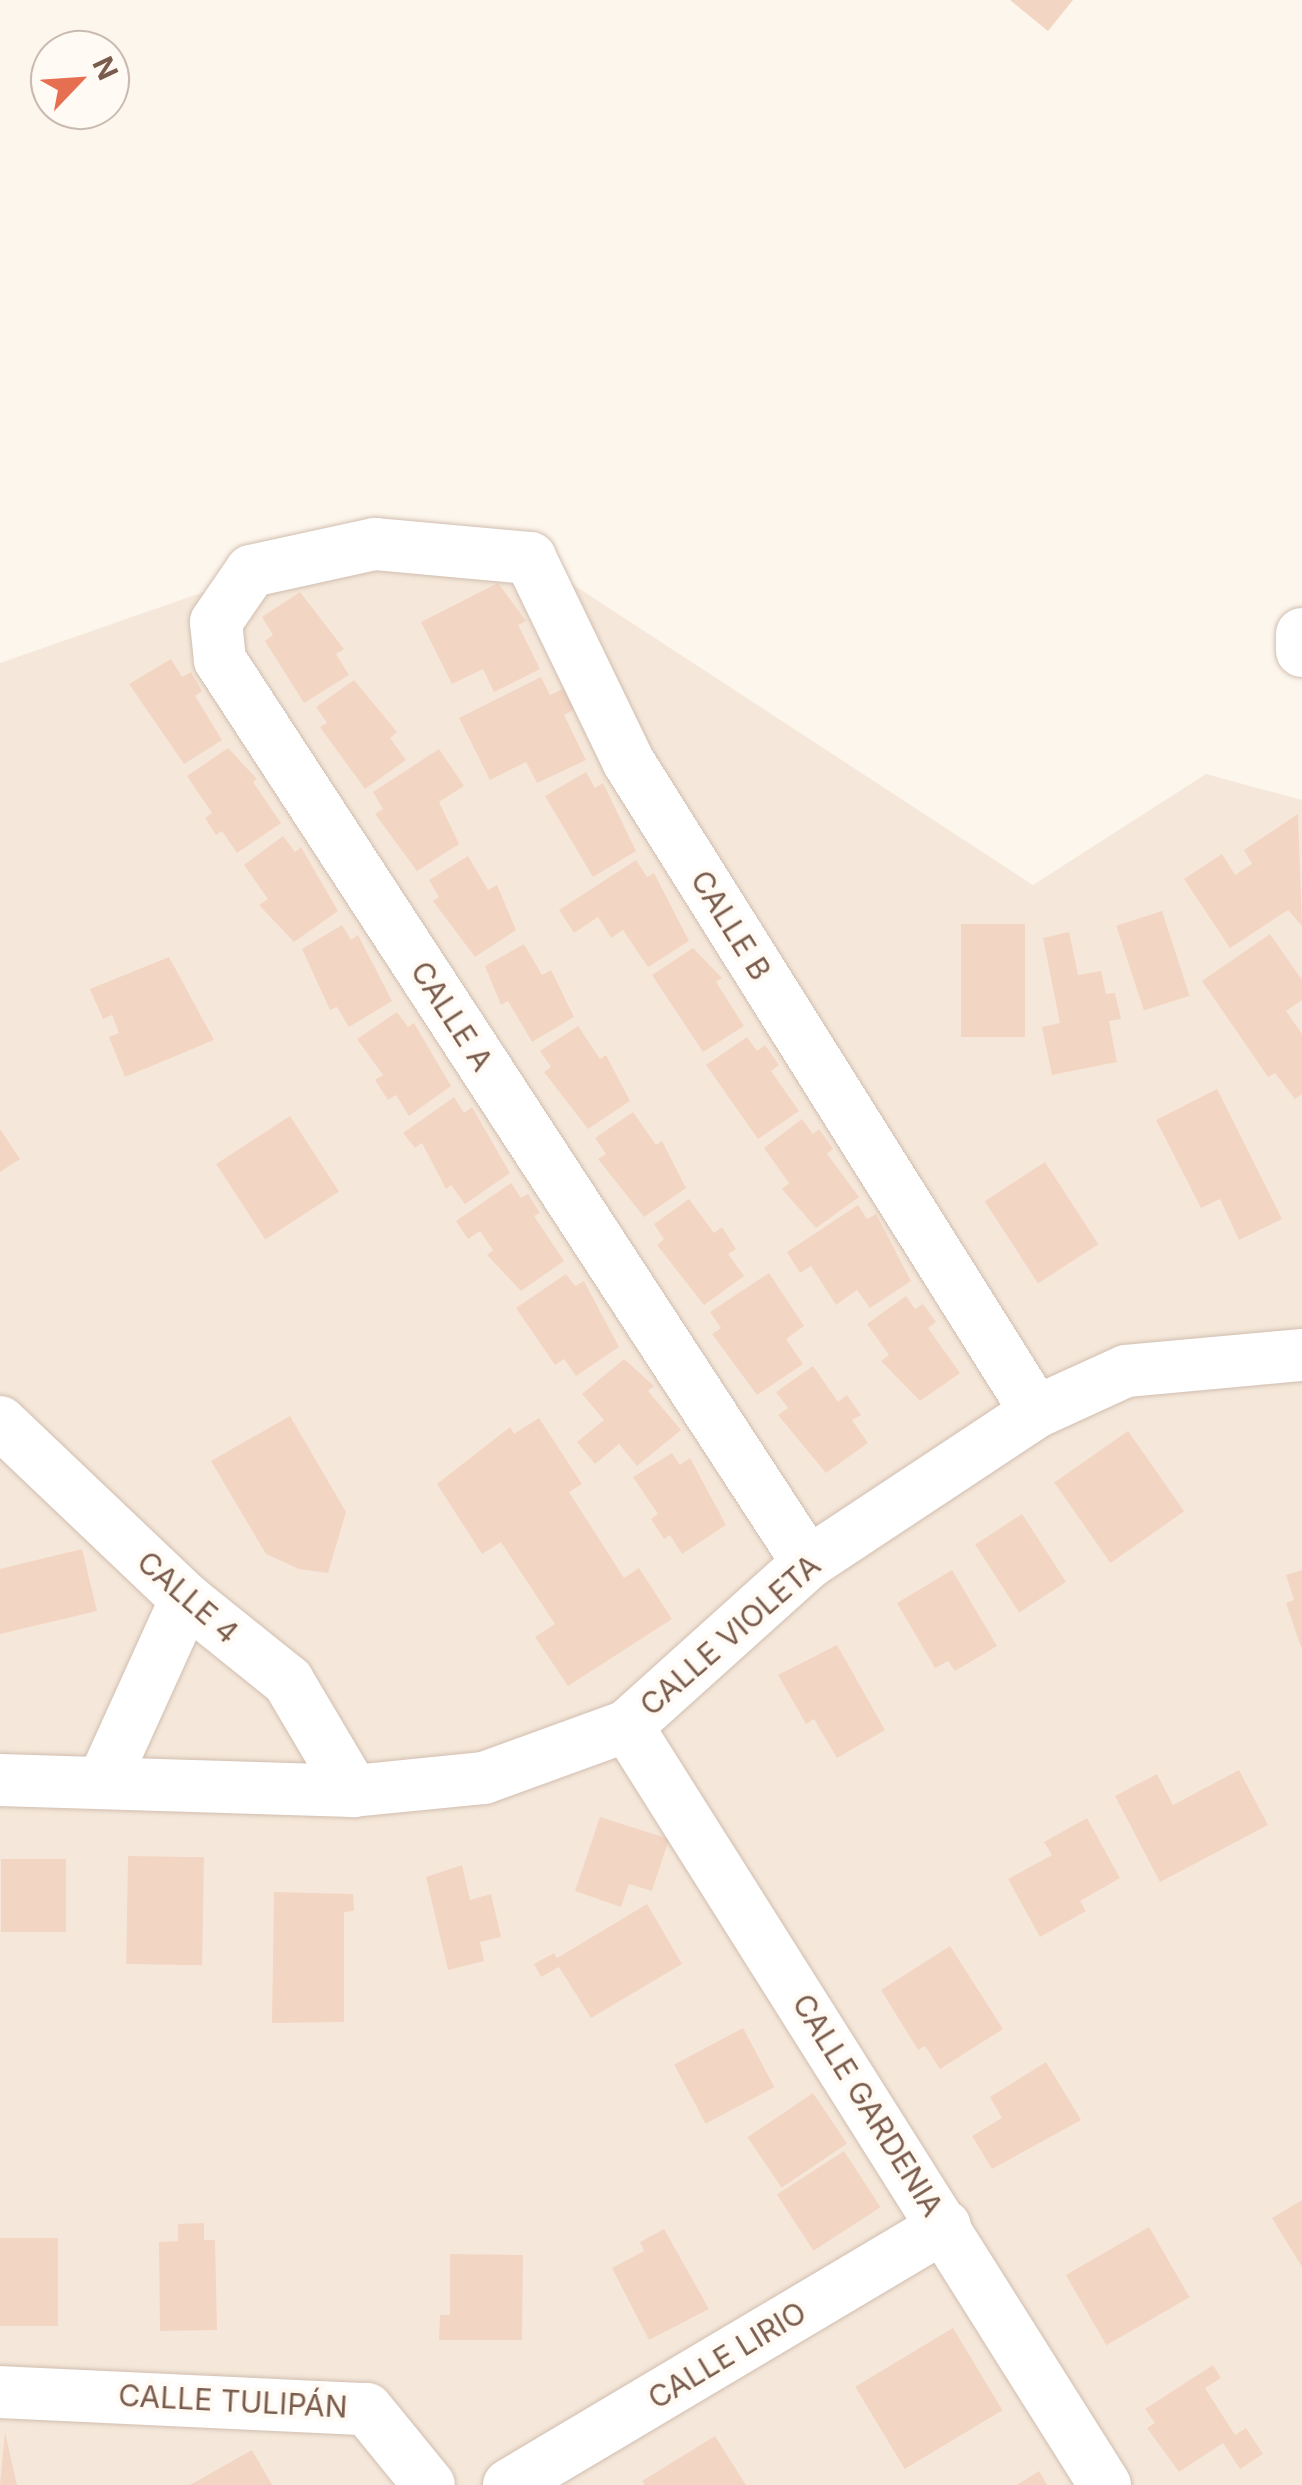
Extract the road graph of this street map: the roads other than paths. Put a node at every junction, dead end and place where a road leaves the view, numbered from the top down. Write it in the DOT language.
graph roads {
  1 [pos="376,544"];
  2 [pos="1302,634"];
  3 [pos="1302,651"];
  4 [pos="1302,1355"];
  5 [pos="1036,1412"];
  6 [pos="0,1422"];
  7 [pos="808,1563"];
  8 [pos="186,1600"];
  9 [pos="627,1726"];
  10 [pos="0,1780"];
  11 [pos="103,1782"];
  12 [pos="353,1791"];
  13 [pos="945,2226"];
  14 [pos="0,2392"];
  15 [pos="429,2485"];
  16 [pos="510,2485"];
  17 [pos="1105,2485"];
  1 -- 5 [label="street, CALLE B"];
  1 -- 7 [label="street, CALLE A"];
  2 -- 3 [label="street"];
  4 -- 5 [label="street, CALLE VIOLETA"];
  5 -- 7 [label="street, CALLE VIOLETA"];
  6 -- 8 [label="street, CALLE 4"];
  7 -- 9 [label="street, CALLE VIOLETA"];
  8 -- 11 [label="street"];
  8 -- 12 [label="street, CALLE 4"];
  9 -- 12 [label="street, CALLE VIOLETA"];
  9 -- 13 [label="street, CALLE GARDENIA"];
  10 -- 11 [label="street, CALLE VIOLETA"];
  11 -- 12 [label="street, CALLE VIOLETA"];
  13 -- 16 [label="street, CALLE LIRIO"];
  13 -- 17 [label="street, CALLE GARDENIA"];
  14 -- 15 [label="street, CALLE TULIPÁN"];
}
